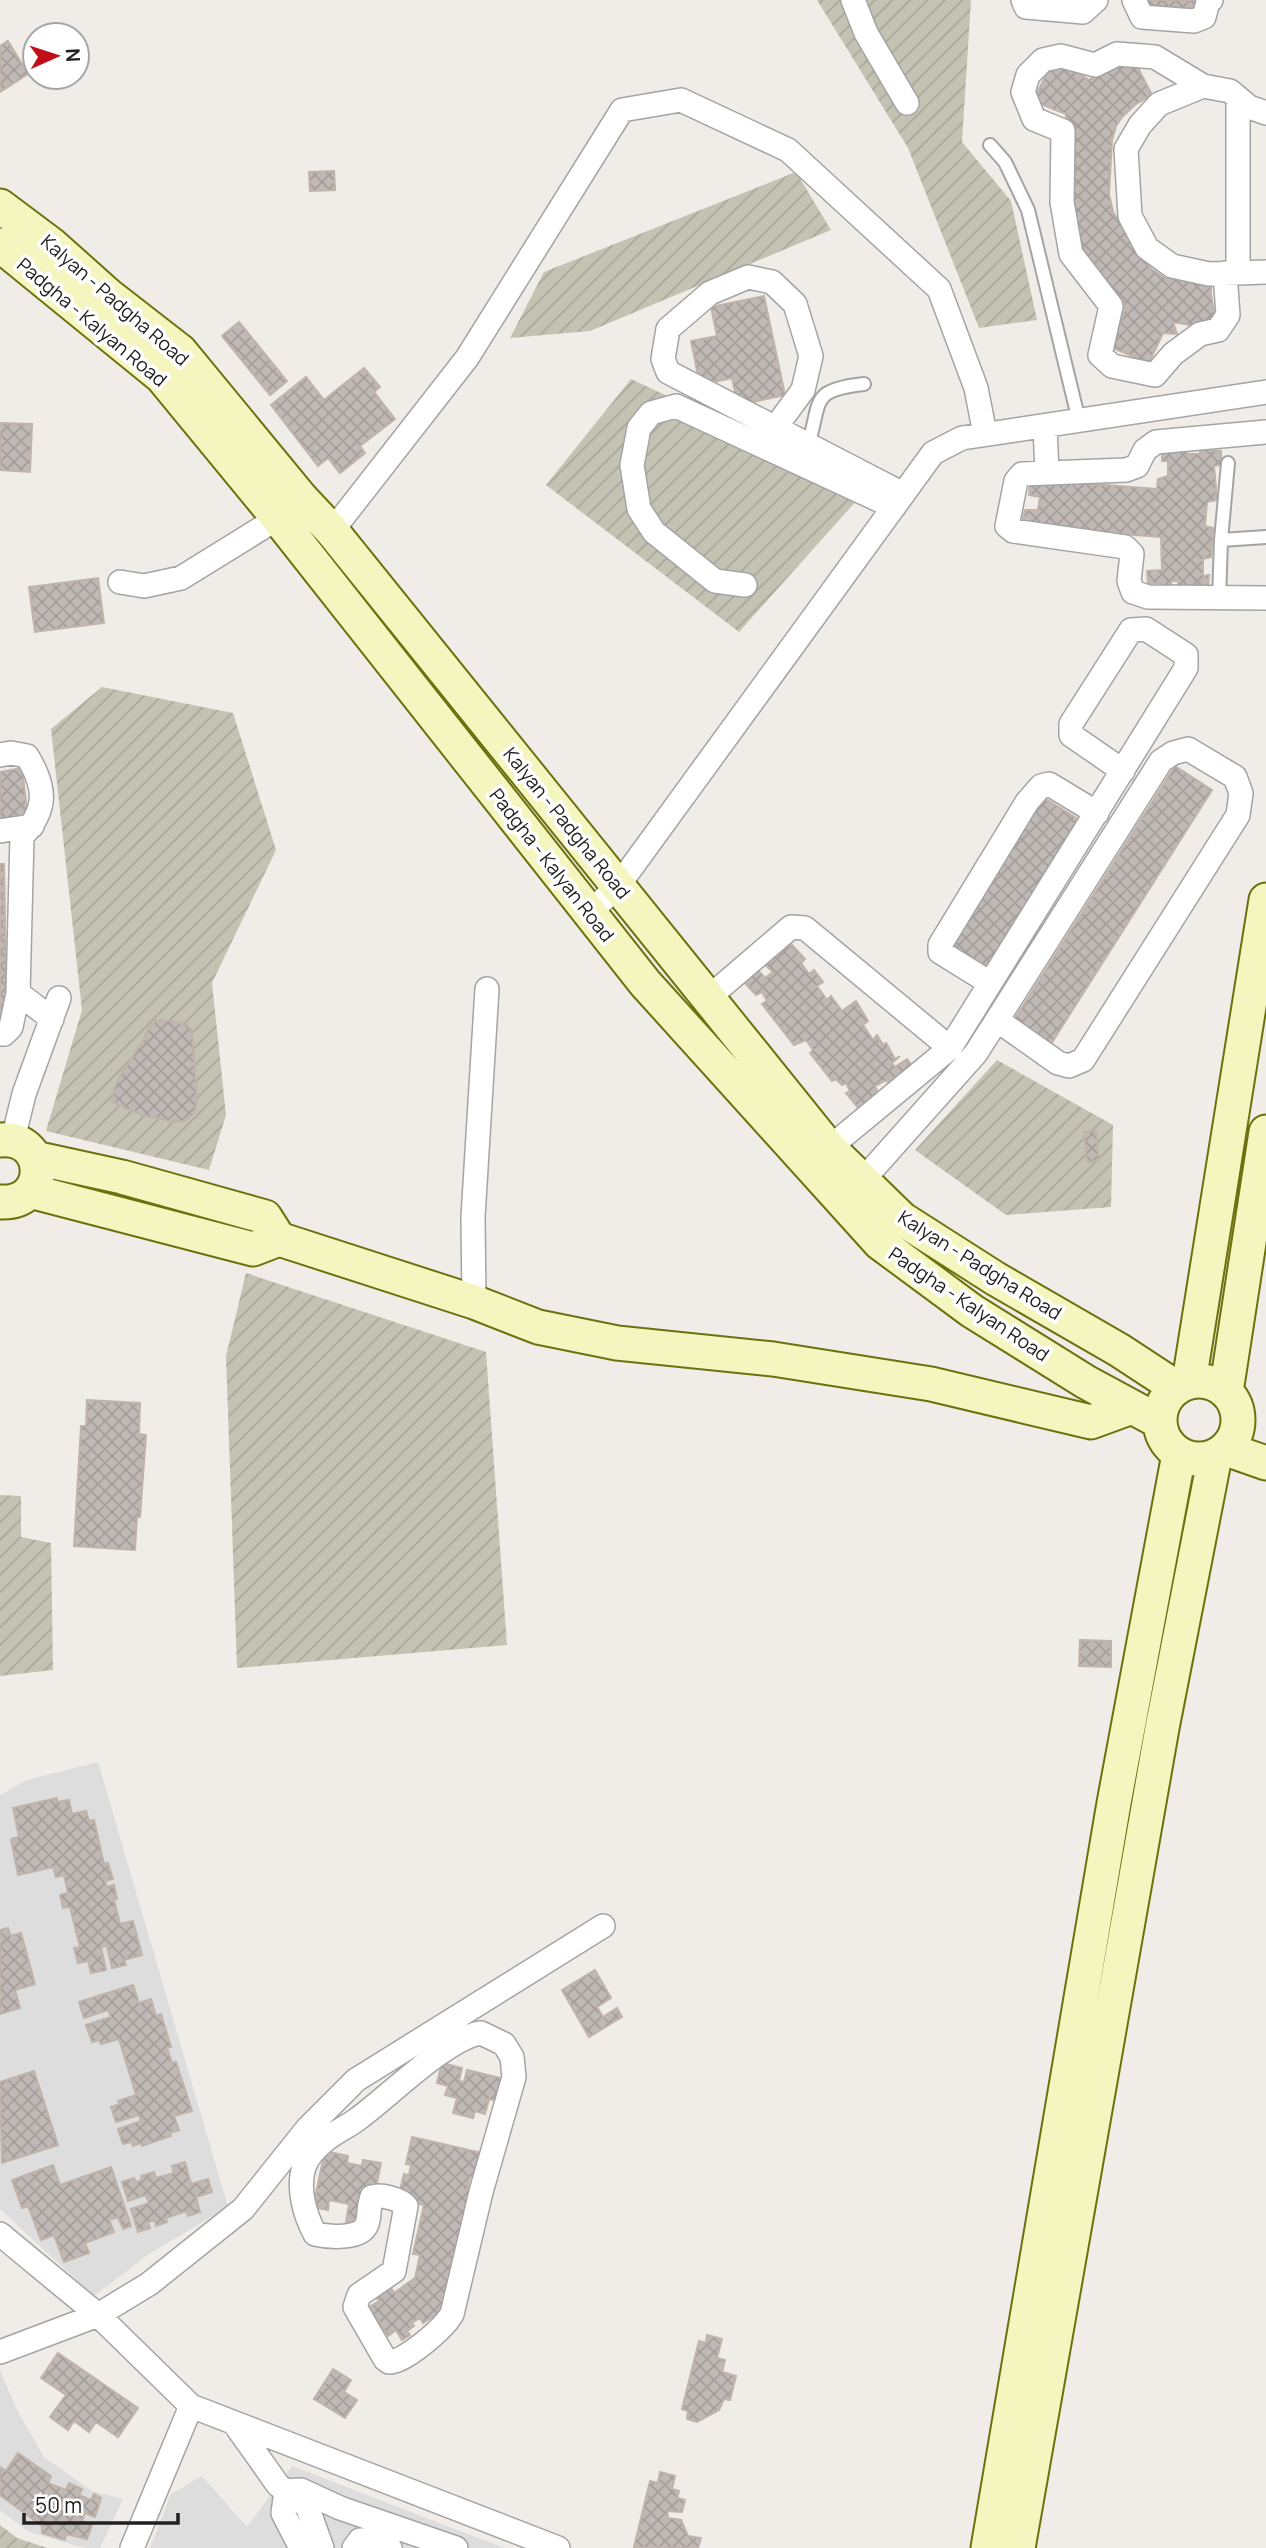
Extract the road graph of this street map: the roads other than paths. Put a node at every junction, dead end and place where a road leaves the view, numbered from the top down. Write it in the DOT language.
graph roads {
  1 [pos="853,0"];
  2 [pos="1023,0"];
  3 [pos="1096,0"];
  4 [pos="1134,0"];
  5 [pos="1211,0"];
  6 [pos="1203,86"];
  7 [pos="1238,98"];
  8 [pos="907,103"];
  9 [pos="1266,113"];
  10 [pos="990,145"];
  11 [pos="0,206"];
  12 [pos="0,245"];
  13 [pos="52,245"];
  14 [pos="31,270"];
  15 [pos="1266,272"];
  16 [pos="1231,273"];
  17 [pos="98,307"];
  18 [pos="864,384"];
  19 [pos="1266,392"];
  20 [pos="1079,421"];
  21 [pos="1045,426"];
  22 [pos="775,428"];
  23 [pos="1266,432"];
  24 [pos="985,434"];
  25 [pos="808,445"];
  26 [pos="1228,463"];
  27 [pos="1047,473"];
  28 [pos="898,500"];
  29 [pos="289,508"];
  30 [pos="331,531"];
  31 [pos="1266,537"];
  32 [pos="1221,540"];
  33 [pos="120,582"];
  34 [pos="745,585"];
  35 [pos="1266,598"];
  36 [pos="1219,599"];
  37 [pos="0,755"];
  38 [pos="1123,771"];
  39 [pos="1097,813"];
  40 [pos="32,826"];
  41 [pos="0,831"];
  42 [pos="10,859"];
  43 [pos="618,887"];
  44 [pos="1266,900"];
  45 [pos="589,913"];
  46 [pos="676,959"];
  47 [pos="645,983"];
  48 [pos="990,983"];
  49 [pos="486,989"];
  50 [pos="18,993"];
  51 [pos="708,998"];
  52 [pos="997,1020"];
  53 [pos="0,1034"];
  54 [pos="950,1048"];
  55 [pos="1266,1132"];
  56 [pos="16,1146"];
  57 [pos="818,1154"];
  58 [pos="862,1181"];
  59 [pos="15,1197"];
  60 [pos="221,1205"];
  61 [pos="213,1239"];
  62 [pos="279,1239"];
  63 [pos="474,1301"];
  64 [pos="1183,1385"];
  65 [pos="1243,1411"];
  66 [pos="1146,1415"];
  67 [pos="1221,1452"];
  68 [pos="1179,1454"];
  69 [pos="1266,1463"];
  70 [pos="603,1926"];
  71 [pos="460,2027"];
  72 [pos="340,2096"];
  73 [pos="357,2120"];
  74 [pos="0,2234"];
  75 [pos="98,2315"];
  76 [pos="0,2352"];
  77 [pos="191,2406"];
  78 [pos="234,2423"];
  79 [pos="286,2491"];
  80 [pos="132,2548"];
  81 [pos="300,2548"];
  82 [pos="322,2548"];
  83 [pos="354,2548"];
  84 [pos="390,2548"];
  85 [pos="456,2548"];
  86 [pos="558,2548"];
  87 [pos="988,2548"];
  88 [pos="1018,2548"];
  1 -- 8 [label="street"];
  2 -- 3 [label="street"];
  4 -- 5 [label="street"];
  6 -- 7 [label="street"];
  6 -- 16 [label="street"];
  6 -- 16 [label="street"];
  7 -- 9 [label="street"];
  7 -- 16 [label="street"];
  10 -- 20 [label="lane"];
  11 -- 13 [label="street, Kalyan - Padgha Road"];
  12 -- 14 [label="street, Padgha - Kalyan Road"];
  13 -- 14 [label="street"];
  13 -- 17 [label="street, Kalyan - Padgha Road"];
  14 -- 17 [label="street, Padgha - Kalyan Road"];
  15 -- 16 [label="street"];
  17 -- 29 [label="street, Padgha - Kalyan Road"];
  18 -- 25 [label="lane"];
  19 -- 20 [label="street"];
  20 -- 21 [label="street"];
  21 -- 24 [label="street"];
  21 -- 27 [label="street"];
  22 -- 22 [label="street"];
  22 -- 25 [label="street"];
  23 -- 27 [label="street"];
  24 -- 28 [label="street"];
  24 -- 30 [label="street"];
  25 -- 28 [label="street"];
  26 -- 32 [label="lane"];
  27 -- 36 [label="street"];
  28 -- 34 [label="street"];
  28 -- 43 [label="street"];
  29 -- 30 [label="street, Kalyan - Padgha Road"];
  29 -- 33 [label="street"];
  29 -- 45 [label="street, Padgha - Kalyan Road"];
  30 -- 43 [label="street, Kalyan - Padgha Road"];
  31 -- 32 [label="lane"];
  32 -- 36 [label="lane"];
  35 -- 36 [label="street"];
  37 -- 40 [label="street"];
  38 -- 38 [label="street"];
  38 -- 39 [label="street"];
  39 -- 48 [label="street"];
  39 -- 48 [label="street"];
  40 -- 41 [label="street"];
  40 -- 42 [label="street"];
  42 -- 50 [label="street"];
  43 -- 45 [label="street"];
  43 -- 46 [label="street, Kalyan - Padgha Road"];
  44 -- 64 [label="street"];
  45 -- 47 [label="street, Padgha - Kalyan Road"];
  46 -- 47 [label="street"];
  46 -- 51 [label="street, Kalyan - Padgha Road"];
  47 -- 57 [label="street, Padgha - Kalyan Road"];
  48 -- 54 [label="street"];
  49 -- 63 [label="street"];
  50 -- 53 [label="street"];
  50 -- 56 [label="street"];
  51 -- 54 [label="street"];
  51 -- 57 [label="street, Kalyan - Padgha Road"];
  52 -- 52 [label="street"];
  52 -- 58 [label="street"];
  54 -- 57 [label="street"];
  55 -- 65 [label="street"];
  56 -- 59 [label="street"];
  56 -- 60 [label="street"];
  57 -- 58 [label="street, Kalyan - Padgha Road"];
  57 -- 66 [label="street, Padgha - Kalyan Road"];
  58 -- 64 [label="street, Kalyan - Padgha Road"];
  59 -- 61 [label="street"];
  60 -- 61 [label="street"];
  60 -- 62 [label="street"];
  61 -- 62 [label="street"];
  62 -- 63 [label="street"];
  63 -- 66 [label="street"];
  64 -- 65 [label="street"];
  64 -- 66 [label="street"];
  65 -- 67 [label="street"];
  66 -- 68 [label="street"];
  67 -- 68 [label="street"];
  67 -- 69 [label="street"];
  67 -- 88 [label="street"];
  68 -- 87 [label="street"];
  70 -- 71 [label="street"];
  71 -- 72 [label="street"];
  71 -- 73 [label="street"];
  71 -- 73 [label="street"];
  72 -- 73 [label="street"];
  72 -- 75 [label="street"];
  74 -- 75 [label="street"];
  75 -- 76 [label="street"];
  75 -- 77 [label="street"];
  77 -- 78 [label="street"];
  77 -- 80 [label="street"];
  78 -- 79 [label="street"];
  78 -- 86 [label="street"];
  79 -- 81 [label="street"];
  79 -- 82 [label="street"];
  79 -- 85 [label="street"];
  83 -- 84 [label="street"];
}
